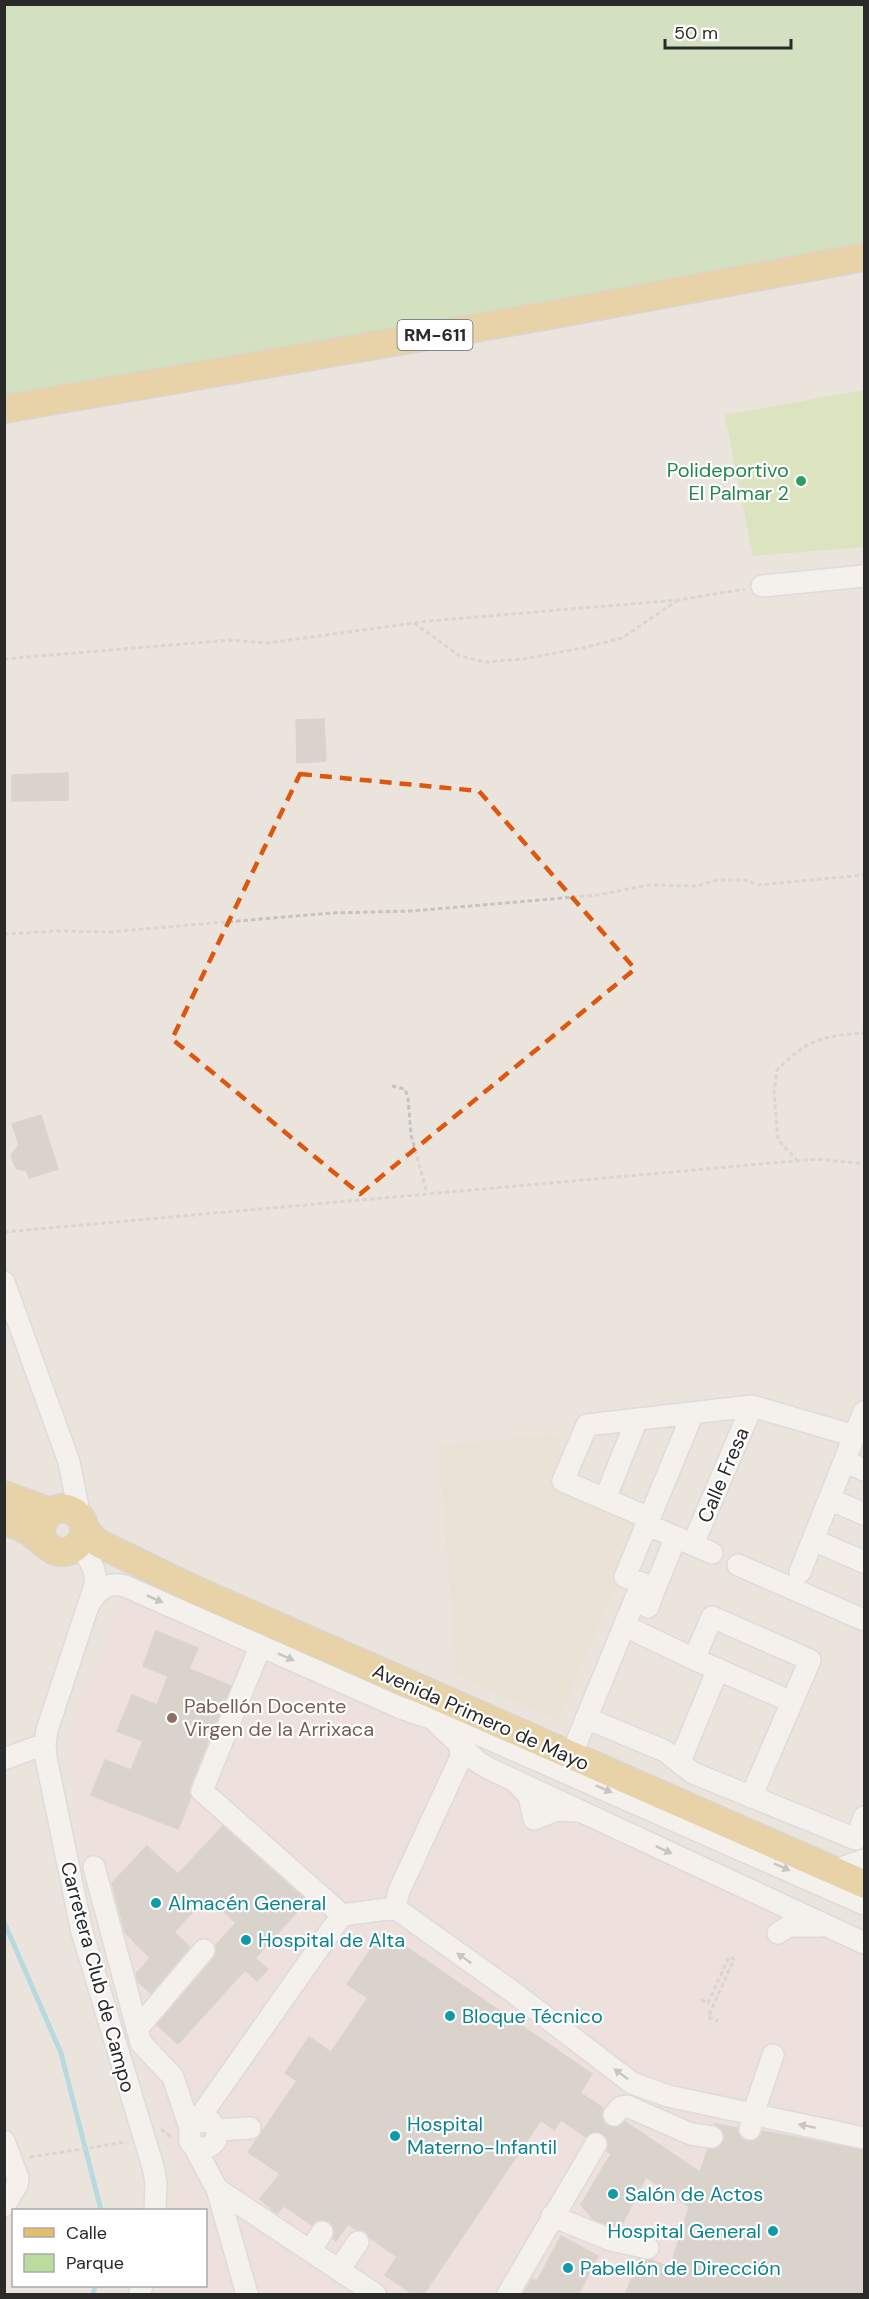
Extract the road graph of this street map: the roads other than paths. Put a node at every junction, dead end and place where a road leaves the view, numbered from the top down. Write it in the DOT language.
graph roads {
  1 [pos="864,257"];
  2 [pos="4,409"];
  3 [pos="864,576"];
  4 [pos="762,586"];
  5 [pos="4,1282"];
  6 [pos="14,1338"];
  7 [pos="752,1406"];
  8 [pos="864,1412"];
  9 [pos="693,1413"];
  10 [pos="638,1419"];
  11 [pos="855,1436"];
  12 [pos="845,1461"];
  13 [pos="864,1470"];
  14 [pos="4,1495"];
  15 [pos="605,1498"];
  16 [pos="829,1499"];
  17 [pos="864,1514"];
  18 [pos="4,1520"];
  19 [pos="649,1521"];
  20 [pos="813,1539"];
  21 [pos="694,1545"];
  22 [pos="77,1546"];
  23 [pos="864,1562"];
  24 [pos="738,1565"];
  25 [pos="157,1571"];
  26 [pos="800,1572"];
  27 [pos="646,1592"];
  28 [pos="864,1620"];
  29 [pos="625,1626"];
  30 [pos="258,1652"];
  31 [pos="340,1654"];
  32 [pos="694,1659"];
  33 [pos="718,1669"];
  34 [pos="792,1702"];
  35 [pos="586,1718"];
  36 [pos="433,1719"];
  37 [pos="45,1744"];
  38 [pos="571,1756"];
  39 [pos="465,1757"];
  40 [pos="4,1760"];
  41 [pos="680,1761"];
  42 [pos="752,1797"];
  43 [pos="864,1817"];
  44 [pos="689,1826"];
  45 [pos="616,1828"];
  46 [pos="737,1829"];
  47 [pos="864,1860"];
  48 [pos="94,1867"];
  49 [pos="833,1871"];
  50 [pos="864,1884"];
  51 [pos="864,1904"];
  52 [pos="394,1908"];
  53 [pos="342,1915"];
  54 [pos="851,1935"];
  55 [pos="204,1950"];
  56 [pos="137,2029"];
  57 [pos="773,2055"];
  58 [pos="726,2109"];
  59 [pos="614,2115"];
  60 [pos="752,2122"];
  61 [pos="250,2128"];
  62 [pos="194,2132"];
  63 [pos="864,2138"];
  64 [pos="4,2141"];
  65 [pos="596,2144"];
  66 [pos="217,2189"];
  67 [pos="4,2206"];
  68 [pos="155,2209"];
  69 [pos="552,2216"];
  70 [pos="322,2232"];
  71 [pos="358,2242"];
  72 [pos="648,2248"];
  73 [pos="310,2251"];
  74 [pos="339,2270"];
  75 [pos="247,2295"];
  76 [pos="375,2295"];
  77 [pos="508,2295"];
  1 -- 2 [label="main road, RM-611"];
  3 -- 4 [label="street"];
  5 -- 6 [label="street"];
  6 -- 22 [label="street"];
  7 -- 9 [label="street"];
  7 -- 11 [label="street"];
  7 -- 21 [label="street, Calle Fresa"];
  8 -- 11 [label="street"];
  9 -- 10 [label="street"];
  9 -- 19 [label="street"];
  10 -- 15 [label="street"];
  10 -- 15 [label="street"];
  11 -- 12 [label="street"];
  12 -- 13 [label="street"];
  12 -- 16 [label="street"];
  14 -- 22 [label="main road"];
  15 -- 19 [label="street"];
  16 -- 17 [label="street"];
  16 -- 20 [label="street"];
  18 -- 22 [label="main road"];
  19 -- 21 [label="street"];
  19 -- 27 [label="street"];
  20 -- 23 [label="street"];
  20 -- 26 [label="street"];
  21 -- 27 [label="street, Calle Fresa"];
  22 -- 25 [label="main road, Avenida Primero de Mayo"];
  22 -- 25 [label="street"];
  22 -- 36 [label="street, one-way"];
  22 -- 37 [label="street, Carretera Club de Campo"];
  24 -- 28 [label="street"];
  25 -- 31 [label="main road, Avenida Primero de Mayo"];
  27 -- 29 [label="street, Calle Fresa"];
  29 -- 32 [label="street"];
  29 -- 35 [label="street, Calle Fresa"];
  30 -- 53 [label="street"];
  31 -- 36 [label="street"];
  31 -- 38 [label="main road, Avenida Primero de Mayo"];
  32 -- 33 [label="street"];
  32 -- 34 [label="street"];
  33 -- 34 [label="street"];
  33 -- 41 [label="street"];
  34 -- 42 [label="street"];
  35 -- 38 [label="street, Calle Fresa"];
  35 -- 41 [label="street"];
  36 -- 39 [label="street"];
  36 -- 44 [label="street, one-way"];
  37 -- 40 [label="street"];
  37 -- 68 [label="street, Carretera Club de Campo"];
  38 -- 46 [label="main road, Avenida Primero de Mayo"];
  39 -- 45 [label="street"];
  39 -- 52 [label="street"];
  41 -- 42 [label="street"];
  42 -- 43 [label="street"];
  44 -- 45 [label="street"];
  44 -- 46 [label="street"];
  44 -- 51 [label="street, one-way"];
  45 -- 54 [label="street, one-way"];
  46 -- 49 [label="main road, Avenida Primero de Mayo"];
  47 -- 49 [label="street"];
  48 -- 56 [label="street"];
  49 -- 50 [label="main road, Avenida Primero de Mayo"];
  52 -- 53 [label="street"];
  58 -- 52 [label="street, one-way"];
  53 -- 62 [label="street"];
  55 -- 56 [label="street"];
  56 -- 62 [label="street"];
  57 -- 60 [label="street"];
  58 -- 59 [label="street"];
  58 -- 60 [label="street"];
  63 -- 60 [label="street, one-way"];
  61 -- 62 [label="street"];
  62 -- 66 [label="street"];
  64 -- 67 [label="street"];
  65 -- 69 [label="street"];
  66 -- 73 [label="street"];
  66 -- 75 [label="street"];
  69 -- 72 [label="street"];
  69 -- 77 [label="street"];
  70 -- 73 [label="street"];
  71 -- 74 [label="street"];
  73 -- 74 [label="street"];
  74 -- 76 [label="street"];
}
